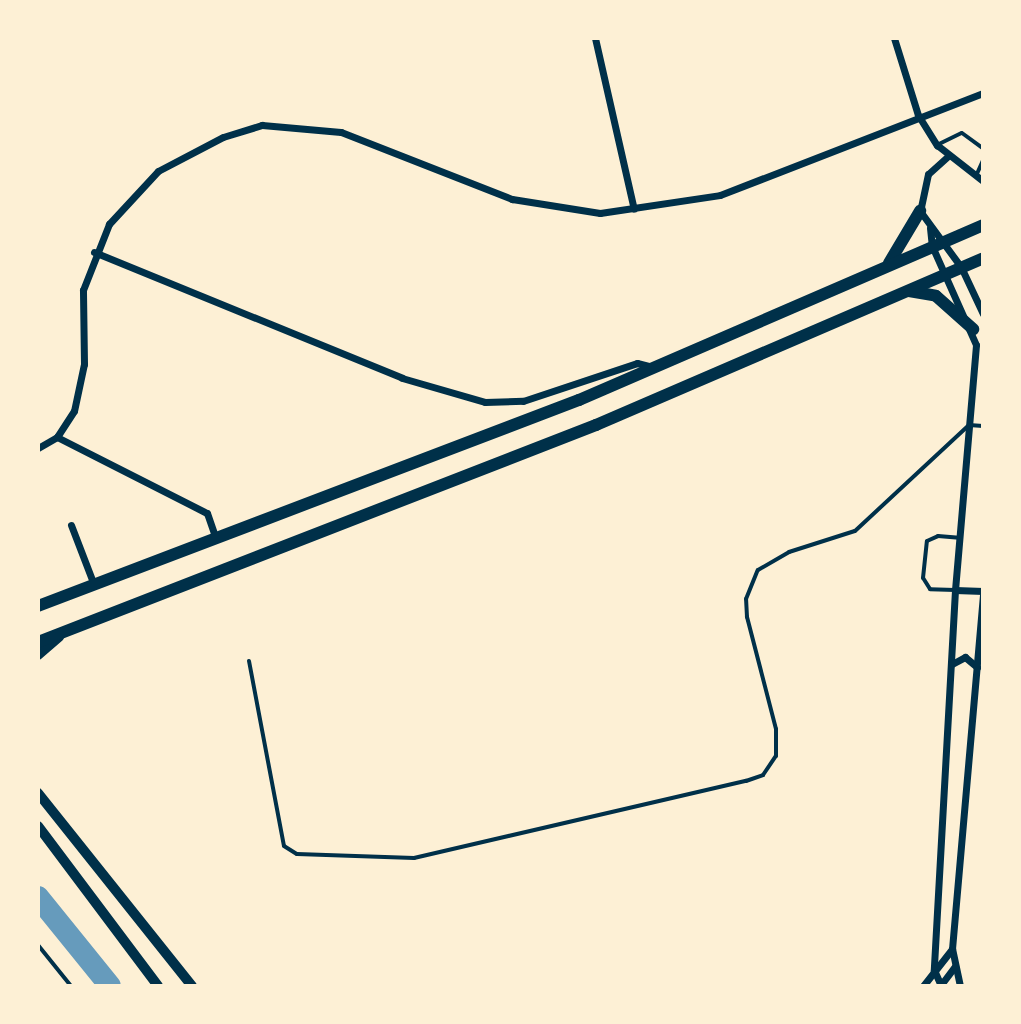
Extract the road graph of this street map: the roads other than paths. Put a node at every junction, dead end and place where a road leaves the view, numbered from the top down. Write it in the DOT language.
graph roads {
  1 [pos="595,38"];
  2 [pos="894,38"];
  3 [pos="983,93"];
  4 [pos="918,115"];
  5 [pos="937,145"];
  6 [pos="983,148"];
  7 [pos="947,157"];
  8 [pos="983,160"];
  9 [pos="979,178"];
  10 [pos="634,209"];
  11 [pos="920,211"];
  12 [pos="983,225"];
  13 [pos="930,228"];
  14 [pos="938,244"];
  15 [pos="94,252"];
  16 [pos="983,258"];
  17 [pos="887,266"];
  18 [pos="961,267"];
  19 [pos="946,273"];
  20 [pos="902,292"];
  21 [pos="983,314"];
  22 [pos="973,329"];
  23 [pos="653,367"];
  24 [pos="969,425"];
  25 [pos="983,426"];
  26 [pos="57,437"];
  27 [pos="38,448"];
  28 [pos="71,525"];
  29 [pos="959,538"];
  30 [pos="216,539"];
  31 [pos="94,585"];
  32 [pos="955,590"];
  33 [pos="983,593"];
  34 [pos="38,606"];
  35 [pos="67,631"];
  36 [pos="38,642"];
  37 [pos="38,655"];
  38 [pos="249,661"];
  39 [pos="951,666"];
  40 [pos="978,668"];
  41 [pos="38,793"];
  42 [pos="38,826"];
  43 [pos="38,945"];
  44 [pos="952,949"];
  45 [pos="955,966"];
  46 [pos="934,970"];
  47 [pos="941,985"];
  48 [pos="71,986"];
  49 [pos="158,986"];
  50 [pos="192,986"];
  51 [pos="923,986"];
  52 [pos="960,986"];
  1 -- 10 [label="street"];
  2 -- 4 [label="street"];
  3 -- 4 [label="street"];
  4 -- 5 [label="street"];
  4 -- 10 [label="street"];
  5 -- 6 [label="lane"];
  5 -- 7 [label="street"];
  7 -- 9 [label="street"];
  7 -- 11 [label="street"];
  8 -- 9 [label="lane"];
  10 -- 15 [label="street"];
  11 -- 13 [label="street"];
  11 -- 17 [label="main road"];
  12 -- 14 [label="main road"];
  13 -- 14 [label="street"];
  13 -- 14 [label="street"];
  14 -- 17 [label="main road"];
  14 -- 18 [label="street"];
  14 -- 19 [label="street"];
  15 -- 23 [label="street"];
  15 -- 26 [label="street"];
  16 -- 18 [label="main road"];
  17 -- 23 [label="main road"];
  18 -- 19 [label="main road"];
  18 -- 21 [label="street"];
  19 -- 20 [label="main road"];
  19 -- 22 [label="street"];
  20 -- 22 [label="main road"];
  20 -- 35 [label="main road"];
  22 -- 24 [label="street"];
  23 -- 30 [label="main road"];
  24 -- 25 [label="lane"];
  24 -- 29 [label="street"];
  24 -- 38 [label="lane"];
  26 -- 27 [label="street"];
  26 -- 30 [label="street"];
  28 -- 31 [label="street"];
  29 -- 32 [label="street"];
  29 -- 32 [label="lane"];
  30 -- 31 [label="main road"];
  31 -- 34 [label="main road"];
  32 -- 33 [label="street"];
  32 -- 39 [label="street"];
  33 -- 40 [label="street"];
  35 -- 36 [label="main road"];
  35 -- 37 [label="main road"];
  39 -- 40 [label="street"];
  39 -- 46 [label="street"];
  40 -- 44 [label="street"];
  41 -- 50 [label="main road"];
  42 -- 49 [label="main road"];
  43 -- 48 [label="lane"];
  44 -- 45 [label="street"];
  44 -- 46 [label="street"];
  45 -- 47 [label="street"];
  45 -- 52 [label="street"];
  46 -- 47 [label="street"];
  46 -- 51 [label="street"];
}
